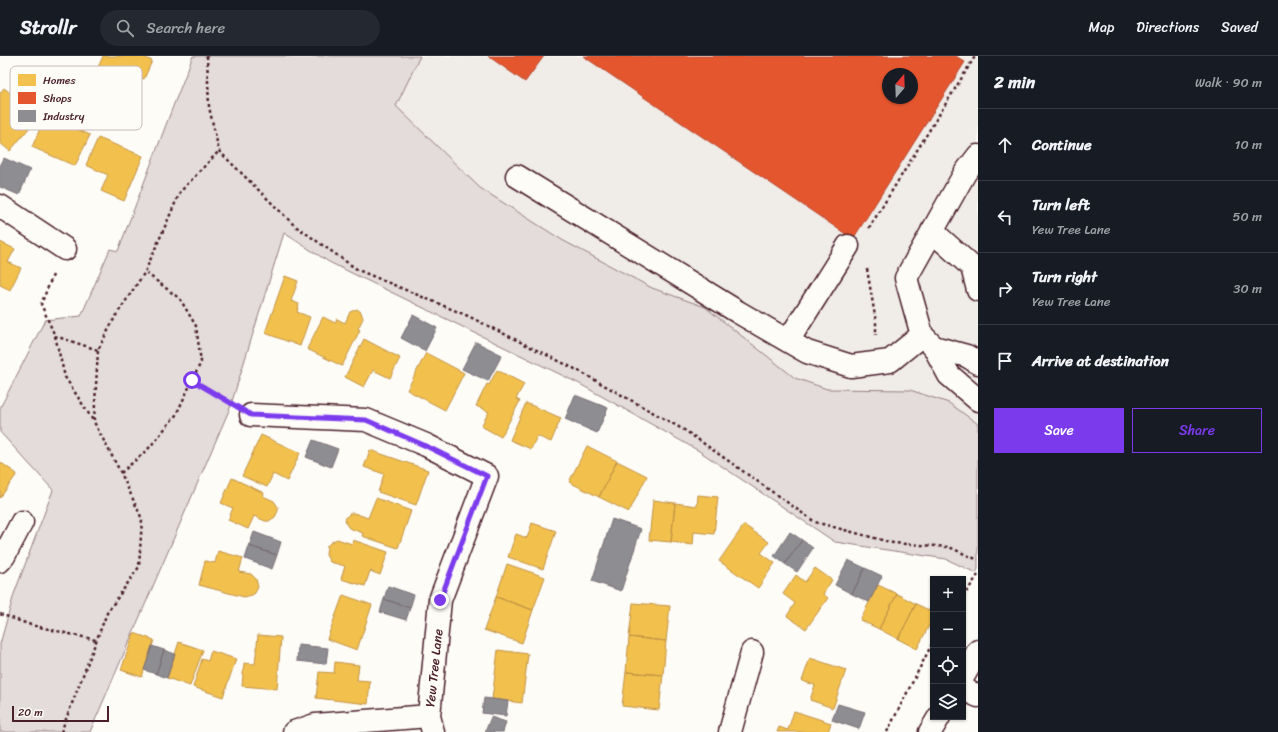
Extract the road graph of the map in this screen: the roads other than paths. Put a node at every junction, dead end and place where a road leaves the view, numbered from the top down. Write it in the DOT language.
graph roads {
  1 [pos="978,156"];
  2 [pos="517,176"];
  3 [pos="971,177"];
  4 [pos="0,206"];
  5 [pos="932,231"];
  6 [pos="848,246"];
  7 [pos="65,249"];
  8 [pos="978,290"];
  9 [pos="788,341"];
  10 [pos="928,341"];
  11 [pos="978,362"];
  12 [pos="978,400"];
  13 [pos="251,415"];
  14 [pos="22,522"];
  15 [pos="0,562"];
  16 [pos="978,651"];
  17 [pos="752,652"];
  18 [pos="966,672"];
  19 [pos="966,690"];
  20 [pos="978,696"];
  21 [pos="937,720"];
  22 [pos="431,724"];
  23 [pos="294,732"];
  24 [pos="730,732"];
  25 [pos="930,732"];
  1 -- 3 [label="street"];
  2 -- 9 [label="street"];
  3 -- 5 [label="street"];
  4 -- 7 [label="street"];
  5 -- 8 [label="street"];
  5 -- 10 [label="street"];
  6 -- 9 [label="street"];
  9 -- 10 [label="street"];
  10 -- 11 [label="street"];
  10 -- 12 [label="street"];
  13 -- 22 [label="street, Yew Tree Lane"];
  14 -- 15 [label="street"];
  16 -- 18 [label="street"];
  17 -- 24 [label="street"];
  19 -- 20 [label="street"];
  21 -- 25 [label="street"];
  22 -- 23 [label="street"];
}
